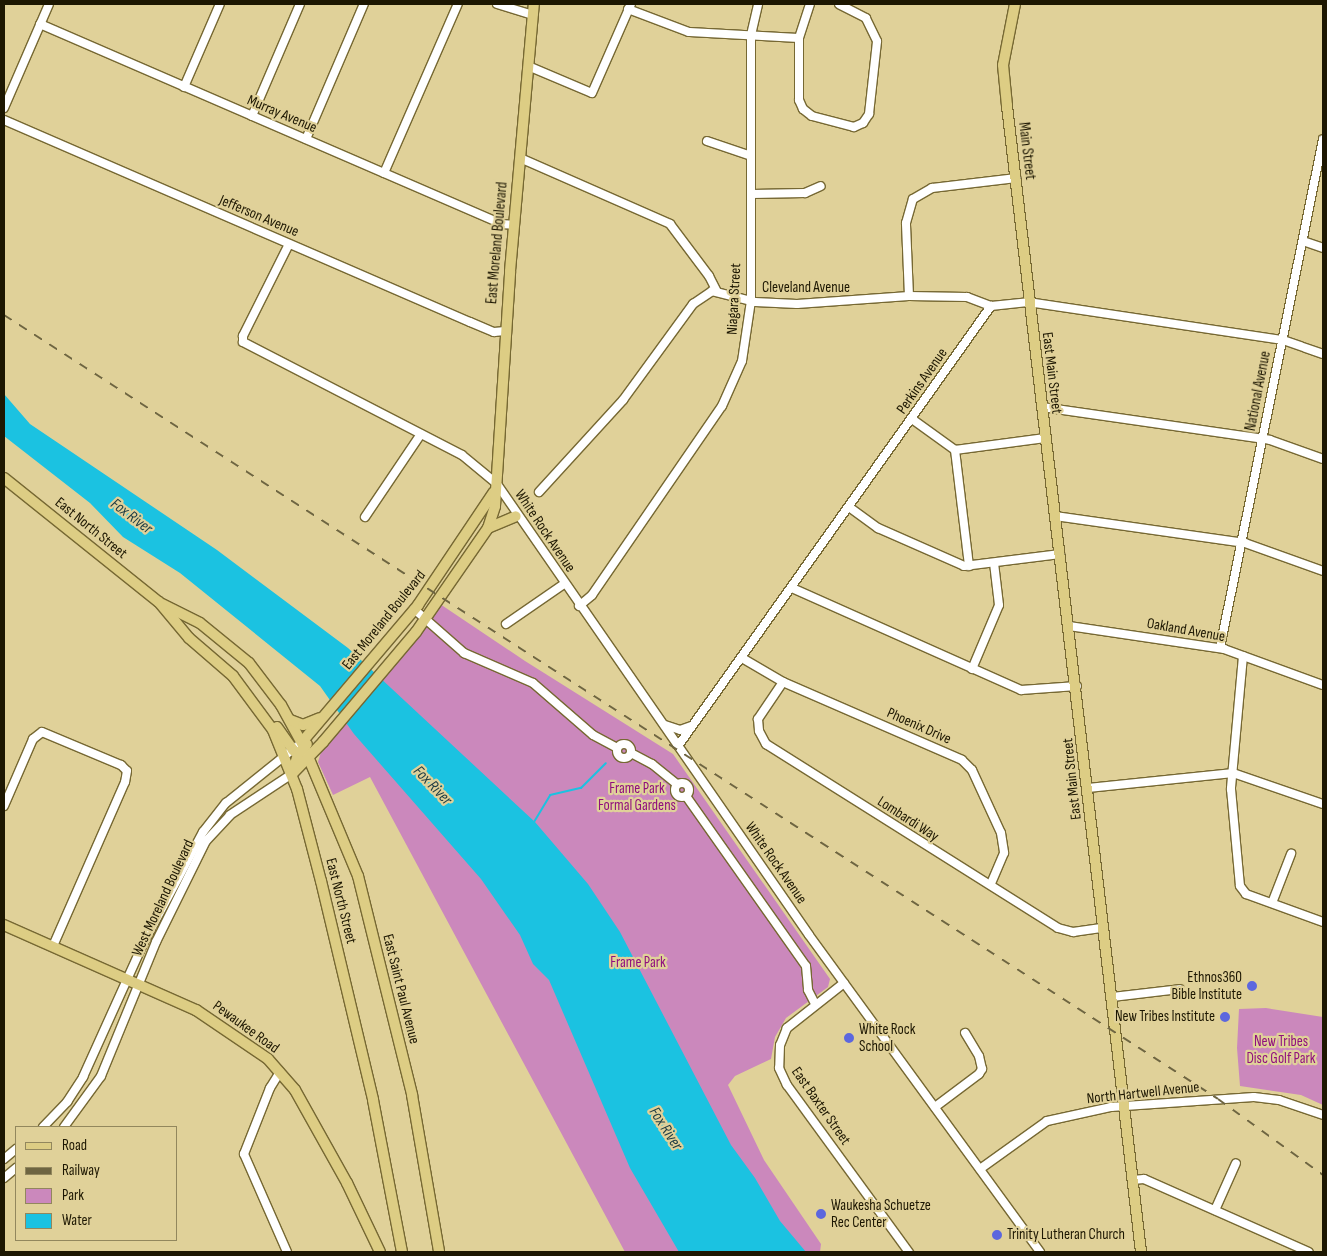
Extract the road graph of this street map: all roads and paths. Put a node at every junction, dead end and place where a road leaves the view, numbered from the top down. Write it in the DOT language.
graph roads {
  1 [pos="49,4"];
  2 [pos="220,4"];
  3 [pos="300,4"];
  4 [pos="364,4"];
  5 [pos="458,4"];
  6 [pos="497,4"];
  7 [pos="534,4"];
  8 [pos="758,4"];
  9 [pos="810,4"];
  10 [pos="839,4"];
  11 [pos="1016,4"];
  12 [pos="629,7"];
  13 [pos="533,15"];
  14 [pos="40,24"];
  15 [pos="751,35"];
  16 [pos="799,38"];
  17 [pos="528,66"];
  18 [pos="184,87"];
  19 [pos="4,108"];
  20 [pos="252,116"];
  21 [pos="4,120"];
  22 [pos="306,139"];
  23 [pos="1323,139"];
  24 [pos="707,142"];
  25 [pos="752,156"];
  26 [pos="520,158"];
  27 [pos="384,173"];
  28 [pos="1016,178"];
  29 [pos="821,186"];
  30 [pos="752,194"];
  31 [pos="514,225"];
  32 [pos="1303,241"];
  33 [pos="289,244"];
  34 [pos="1323,248"];
  35 [pos="716,290"];
  36 [pos="909,296"];
  37 [pos="751,301"];
  38 [pos="1028,302"];
  39 [pos="991,306"];
  40 [pos="505,331"];
  41 [pos="1283,340"];
  42 [pos="1323,354"];
  43 [pos="1042,406"];
  44 [pos="912,419"];
  45 [pos="421,434"];
  46 [pos="1045,438"];
  47 [pos="1263,438"];
  48 [pos="955,450"];
  49 [pos="1323,459"];
  50 [pos="4,478"];
  51 [pos="497,484"];
  52 [pos="539,492"];
  53 [pos="849,507"];
  54 [pos="365,516"];
  55 [pos="516,516"];
  56 [pos="1055,516"];
  57 [pos="488,528"];
  58 [pos="1242,542"];
  59 [pos="1060,554"];
  60 [pos="451,558"];
  61 [pos="994,563"];
  62 [pos="462,566"];
  63 [pos="969,566"];
  64 [pos="1323,571"];
  65 [pos="564,584"];
  66 [pos="792,588"];
  67 [pos="158,602"];
  68 [pos="580,606"];
  69 [pos="414,609"];
  70 [pos="426,618"];
  71 [pos="506,624"];
  72 [pos="1070,626"];
  73 [pos="1220,648"];
  74 [pos="1243,656"];
  75 [pos="742,658"];
  76 [pos="220,664"];
  77 [pos="374,669"];
  78 [pos="972,669"];
  79 [pos="783,682"];
  80 [pos="1323,685"];
  81 [pos="1077,686"];
  82 [pos="700,715"];
  83 [pos="333,717"];
  84 [pos="289,719"];
  85 [pos="662,723"];
  86 [pos="678,746"];
  87 [pos="301,751"];
  88 [pos="286,758"];
  89 [pos="1233,773"];
  90 [pos="292,774"];
  91 [pos="1088,788"];
  92 [pos="1323,804"];
  93 [pos="4,806"];
  94 [pos="1290,854"];
  95 [pos="992,884"];
  96 [pos="1272,903"];
  97 [pos="1323,922"];
  98 [pos="4,925"];
  99 [pos="1104,928"];
  100 [pos="53,946"];
  101 [pos="127,979"];
  102 [pos="844,983"];
  103 [pos="140,984"];
  104 [pos="1180,989"];
  105 [pos="1112,997"];
  106 [pos="815,1004"];
  107 [pos="107,1024"];
  108 [pos="121,1030"];
  109 [pos="965,1034"];
  110 [pos="280,1072"];
  111 [pos="73,1093"];
  112 [pos="85,1102"];
  113 [pos="934,1107"];
  114 [pos="1124,1107"];
  115 [pos="1323,1115"];
  116 [pos="44,1126"];
  117 [pos="65,1126"];
  118 [pos="15,1150"];
  119 [pos="4,1159"];
  120 [pos="1236,1163"];
  121 [pos="15,1169"];
  122 [pos="980,1169"];
  123 [pos="4,1178"];
  124 [pos="1132,1180"];
  125 [pos="1215,1210"];
  126 [pos="287,1252"];
  127 [pos="380,1252"];
  128 [pos="402,1252"];
  129 [pos="439,1252"];
  130 [pos="909,1252"];
  131 [pos="1040,1252"];
  132 [pos="1141,1252"];
  133 [pos="1309,1252"];
  1 -- 14 [label="street"];
  2 -- 18 [label="street"];
  3 -- 20 [label="street"];
  4 -- 22 [label="street"];
  5 -- 27 [label="street"];
  6 -- 13 [label="street"];
  7 -- 13 [label="main road, East Moreland Boulevard"];
  8 -- 15 [label="street, Niagara Street"];
  9 -- 16 [label="street"];
  10 -- 16 [label="street"];
  11 -- 28 [label="main road, Main Street"];
  12 -- 15 [label="street"];
  12 -- 17 [label="street"];
  13 -- 17 [label="main road, East Moreland Boulevard"];
  14 -- 18 [label="street, Murray Avenue"];
  14 -- 19 [label="street"];
  15 -- 16 [label="street"];
  15 -- 25 [label="street, Niagara Street"];
  17 -- 26 [label="main road, East Moreland Boulevard"];
  18 -- 20 [label="street, Murray Avenue"];
  20 -- 22 [label="street, Murray Avenue"];
  21 -- 33 [label="street, Jefferson Avenue"];
  22 -- 27 [label="street, Murray Avenue"];
  23 -- 32 [label="street, National Avenue"];
  24 -- 25 [label="street"];
  25 -- 30 [label="street, Niagara Street"];
  26 -- 31 [label="main road, East Moreland Boulevard"];
  26 -- 35 [label="street"];
  27 -- 31 [label="street, Murray Avenue"];
  28 -- 36 [label="street"];
  28 -- 38 [label="main road, Main Street"];
  29 -- 30 [label="street"];
  30 -- 37 [label="street, Niagara Street"];
  31 -- 40 [label="main road, East Moreland Boulevard"];
  32 -- 34 [label="street"];
  32 -- 41 [label="street, National Avenue"];
  33 -- 40 [label="street, Jefferson Avenue"];
  33 -- 45 [label="street, White Rock Avenue"];
  35 -- 37 [label="street, Cleveland Avenue"];
  35 -- 52 [label="street"];
  36 -- 37 [label="street, Cleveland Avenue"];
  36 -- 39 [label="street, Cleveland Avenue"];
  37 -- 68 [label="street, Niagara Street"];
  38 -- 39 [label="street"];
  38 -- 41 [label="street"];
  38 -- 43 [label="main road, East Main Street"];
  39 -- 44 [label="street, Perkins Avenue"];
  40 -- 51 [label="main road, East Moreland Boulevard"];
  41 -- 42 [label="street"];
  41 -- 47 [label="street, National Avenue"];
  43 -- 46 [label="main road, East Main Street"];
  43 -- 47 [label="street"];
  44 -- 48 [label="street"];
  44 -- 53 [label="street, Perkins Avenue"];
  45 -- 51 [label="street, White Rock Avenue"];
  45 -- 54 [label="street"];
  46 -- 48 [label="street"];
  46 -- 56 [label="main road, East Main Street"];
  47 -- 49 [label="street"];
  47 -- 58 [label="street, National Avenue"];
  48 -- 63 [label="street"];
  50 -- 67 [label="main road, East North Street"];
  51 -- 55 [label="street, White Rock Avenue"];
  51 -- 57 [label="main road, East Moreland Boulevard"];
  51 -- 60 [label="main road, East Moreland Boulevard"];
  53 -- 63 [label="street"];
  53 -- 66 [label="street, Perkins Avenue"];
  55 -- 57 [label="main road"];
  55 -- 65 [label="street, White Rock Avenue"];
  56 -- 58 [label="street"];
  56 -- 59 [label="main road, East Main Street"];
  57 -- 62 [label="main road, East Moreland Boulevard"];
  58 -- 64 [label="street"];
  58 -- 73 [label="street, National Avenue"];
  59 -- 61 [label="street"];
  59 -- 72 [label="main road, East Main Street"];
  60 -- 62 [label="main road"];
  60 -- 69 [label="main road, East Moreland Boulevard"];
  61 -- 63 [label="street"];
  61 -- 78 [label="street"];
  62 -- 70 [label="main road, East Moreland Boulevard"];
  65 -- 68 [label="street, White Rock Avenue"];
  65 -- 71 [label="street"];
  66 -- 75 [label="street, Perkins Avenue"];
  66 -- 78 [label="street"];
  67 -- 76 [label="main road, East North Street"];
  67 -- 84 [label="main road, East North Street"];
  68 -- 85 [label="street, White Rock Avenue"];
  69 -- 70 [label="street"];
  69 -- 77 [label="main road, East Moreland Boulevard"];
  70 -- 77 [label="main road, East Moreland Boulevard"];
  70 -- 106 [label="street"];
  72 -- 73 [label="street, Oakland Avenue"];
  72 -- 81 [label="main road, East Main Street"];
  73 -- 74 [label="street, Oakland Avenue"];
  74 -- 80 [label="street, Oakland Avenue"];
  74 -- 89 [label="street"];
  75 -- 79 [label="street, Phoenix Drive"];
  75 -- 82 [label="street, Perkins Avenue"];
  76 -- 87 [label="main road"];
  76 -- 88 [label="main road, East North Street"];
  77 -- 83 [label="main road, East Moreland Boulevard"];
  77 -- 83 [label="main road, East Moreland Boulevard"];
  78 -- 81 [label="street"];
  79 -- 95 [label="street, Phoenix Drive"];
  79 -- 95 [label="street, Lombardi Way"];
  81 -- 91 [label="main road, East Main Street"];
  82 -- 85 [label="street"];
  82 -- 86 [label="street, Perkins Avenue"];
  83 -- 84 [label="main road"];
  83 -- 87 [label="main road, West Moreland Boulevard"];
  83 -- 87 [label="main road, East Moreland Boulevard"];
  84 -- 87 [label="main road, East North Street"];
  85 -- 86 [label="street, White Rock Avenue"];
  86 -- 102 [label="street, White Rock Avenue"];
  87 -- 88 [label="street, West Moreland Boulevard"];
  87 -- 90 [label="main road, West Moreland Boulevard"];
  87 -- 129 [label="main road, East Saint Paul Avenue"];
  88 -- 90 [label="main road, East North Street"];
  88 -- 101 [label="street, West Moreland Boulevard"];
  89 -- 91 [label="street"];
  89 -- 92 [label="street"];
  89 -- 96 [label="street"];
  90 -- 103 [label="street, West Moreland Boulevard"];
  90 -- 128 [label="main road, East North Street"];
  91 -- 99 [label="main road, East Main Street"];
  93 -- 100 [label="street"];
  94 -- 96 [label="street"];
  95 -- 99 [label="street, Lombardi Way"];
  96 -- 97 [label="street"];
  98 -- 100 [label="main road, Pewaukee Road"];
  99 -- 105 [label="main road, East Main Street"];
  100 -- 101 [label="main road, Pewaukee Road"];
  101 -- 103 [label="main road, Pewaukee Road"];
  101 -- 107 [label="street, West Moreland Boulevard"];
  102 -- 106 [label="street, East Baxter Street"];
  102 -- 113 [label="street, White Rock Avenue"];
  103 -- 108 [label="street, West Moreland Boulevard"];
  103 -- 110 [label="main road, Pewaukee Road"];
  104 -- 105 [label="street"];
  105 -- 114 [label="main road, East Main Street"];
  106 -- 130 [label="street, East Baxter Street"];
  107 -- 108 [label="street"];
  107 -- 111 [label="street, West Moreland Boulevard"];
  108 -- 112 [label="street, West Moreland Boulevard"];
  109 -- 113 [label="street"];
  110 -- 126 [label="street"];
  110 -- 127 [label="main road, Pewaukee Road"];
  111 -- 112 [label="street"];
  111 -- 116 [label="street, West Moreland Boulevard"];
  112 -- 117 [label="street, West Moreland Boulevard"];
  113 -- 122 [label="street, White Rock Avenue"];
  114 -- 115 [label="street, North Hartwell Avenue"];
  114 -- 122 [label="street, North Hartwell Avenue"];
  114 -- 124 [label="main road, East Main Street"];
  118 -- 119 [label="street"];
  120 -- 125 [label="street"];
  121 -- 123 [label="street"];
  122 -- 131 [label="street, White Rock Avenue"];
  124 -- 125 [label="street"];
  124 -- 132 [label="main road, East Main Street"];
  125 -- 133 [label="street"];
}
